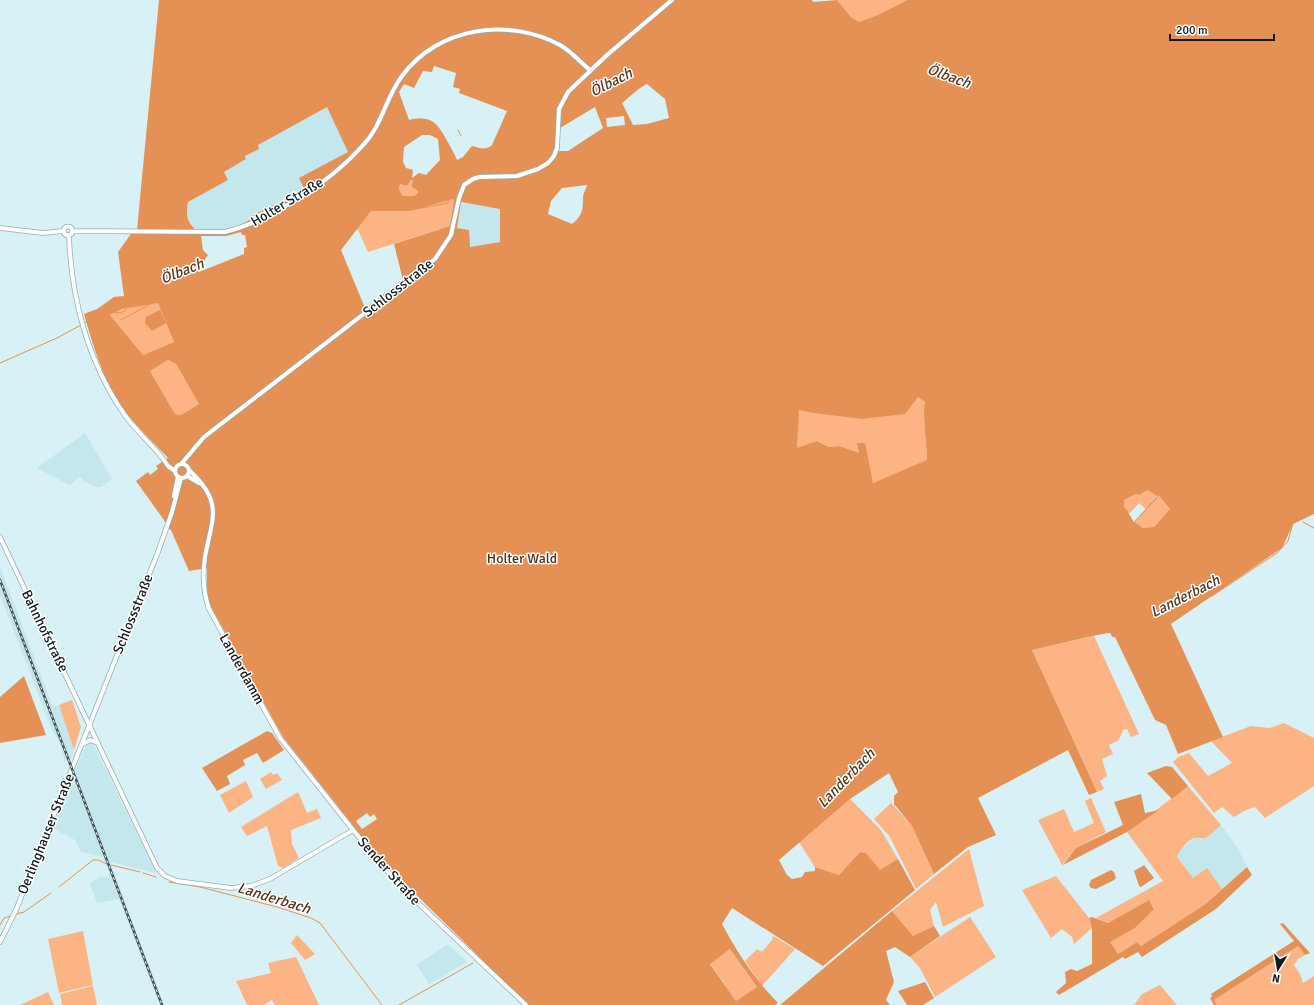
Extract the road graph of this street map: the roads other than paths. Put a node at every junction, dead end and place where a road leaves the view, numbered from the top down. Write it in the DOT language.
graph roads {
  1 [pos="672,0"];
  2 [pos="590,70"];
  3 [pos="0,228"];
  4 [pos="63,231"];
  5 [pos="72,231"];
  6 [pos="69,235"];
  7 [pos="191,452"];
  8 [pos="165,462"];
  9 [pos="182,464"];
  10 [pos="177,466"];
  11 [pos="187,466"];
  12 [pos="175,471"];
  13 [pos="190,471"];
  14 [pos="187,476"];
  15 [pos="179,477"];
  16 [pos="203,485"];
  17 [pos="0,537"];
  18 [pos="89,724"];
  19 [pos="98,743"];
  20 [pos="81,745"];
  21 [pos="353,830"];
  22 [pos="0,942"];
  23 [pos="526,1005"];
  1 -- 2 [label="main road, Schlossstraße"];
  2 -- 5 [label="main road, Holter Straße"];
  2 -- 7 [label="main road, Schlossstraße"];
  3 -- 4 [label="main road"];
  4 -- 5 [label="main road"];
  4 -- 6 [label="main road"];
  5 -- 6 [label="main road"];
  6 -- 8 [label="main road"];
  7 -- 9 [label="main road, Schlossstraße"];
  7 -- 11 [label="main road, Schlossstraße"];
  8 -- 10 [label="main road"];
  8 -- 12 [label="main road"];
  9 -- 10 [label="main road"];
  9 -- 11 [label="main road"];
  10 -- 12 [label="main road"];
  11 -- 13 [label="main road"];
  12 -- 15 [label="main road"];
  13 -- 14 [label="main road"];
  13 -- 16 [label="main road, Landerdamm"];
  14 -- 15 [label="main road"];
  14 -- 16 [label="main road"];
  15 -- 18 [label="main road, Schlossstraße"];
  16 -- 21 [label="main road, Landerdamm"];
  17 -- 18 [label="main road, Bahnhofstraße"];
  18 -- 19 [label="main road, Sender Straße"];
  18 -- 20 [label="main road, Oerlinghauser Straße"];
  19 -- 20 [label="main road"];
  19 -- 21 [label="main road, Sender Straße"];
  20 -- 22 [label="main road, Oerlinghauser Straße"];
  21 -- 23 [label="main road, Sender Straße"];
}
